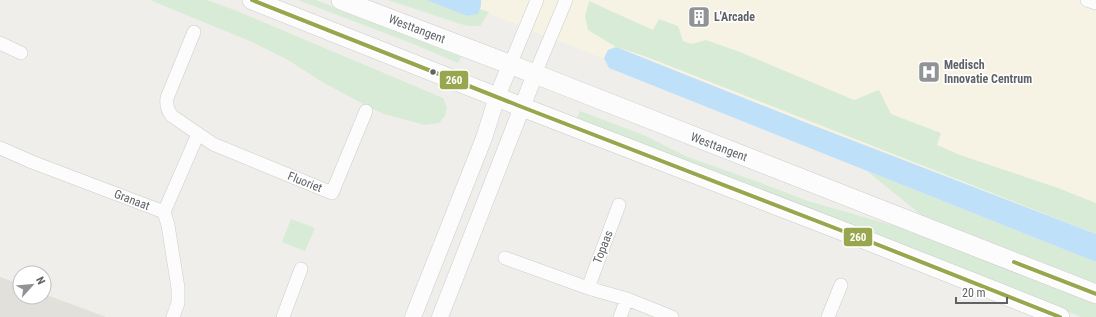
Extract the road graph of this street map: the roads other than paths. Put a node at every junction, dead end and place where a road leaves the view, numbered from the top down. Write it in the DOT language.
graph roads {
  1 [pos="252,0"];
  2 [pos="341,0"];
  3 [pos="537,0"];
  4 [pos="566,0"];
  5 [pos="1087,0"];
  6 [pos="1096,3"];
  7 [pos="194,32"];
  8 [pos="0,43"];
  9 [pos="21,53"];
  10 [pos="510,65"];
  11 [pos="535,74"];
  12 [pos="497,97"];
  13 [pos="522,107"];
  14 [pos="366,111"];
  15 [pos="198,134"];
  16 [pos="0,148"];
  17 [pos="619,205"];
  18 [pos="164,212"];
  19 [pos="505,258"];
  20 [pos="301,269"];
  21 [pos="841,285"];
  22 [pos="588,288"];
  23 [pos="1096,294"];
  24 [pos="627,299"];
  25 [pos="173,317"];
  26 [pos="283,317"];
  27 [pos="413,317"];
  28 [pos="440,317"];
  29 [pos="620,317"];
  30 [pos="672,317"];
  31 [pos="828,317"];
  32 [pos="1060,317"];
  1 -- 12 [label="main road"];
  2 -- 10 [label="main road, Westtangent"];
  3 -- 10 [label="street"];
  4 -- 11 [label="street"];
  5 -- 6 [label="street"];
  7 -- 15 [label="street, Fluoriet"];
  8 -- 9 [label="street"];
  10 -- 11 [label="main road, Westtangent"];
  10 -- 12 [label="street"];
  11 -- 13 [label="street"];
  11 -- 23 [label="main road, Westtangent"];
  12 -- 13 [label="main road"];
  12 -- 27 [label="street"];
  13 -- 28 [label="street"];
  13 -- 32 [label="main road"];
  14 -- 15 [label="street, Fluoriet"];
  15 -- 18 [label="street"];
  16 -- 18 [label="street, Granaat"];
  17 -- 22 [label="street, Topaas"];
  18 -- 25 [label="street, Granaat"];
  19 -- 22 [label="street"];
  20 -- 26 [label="street"];
  21 -- 31 [label="street"];
  22 -- 24 [label="street"];
  24 -- 29 [label="street"];
  24 -- 30 [label="street"];
}
